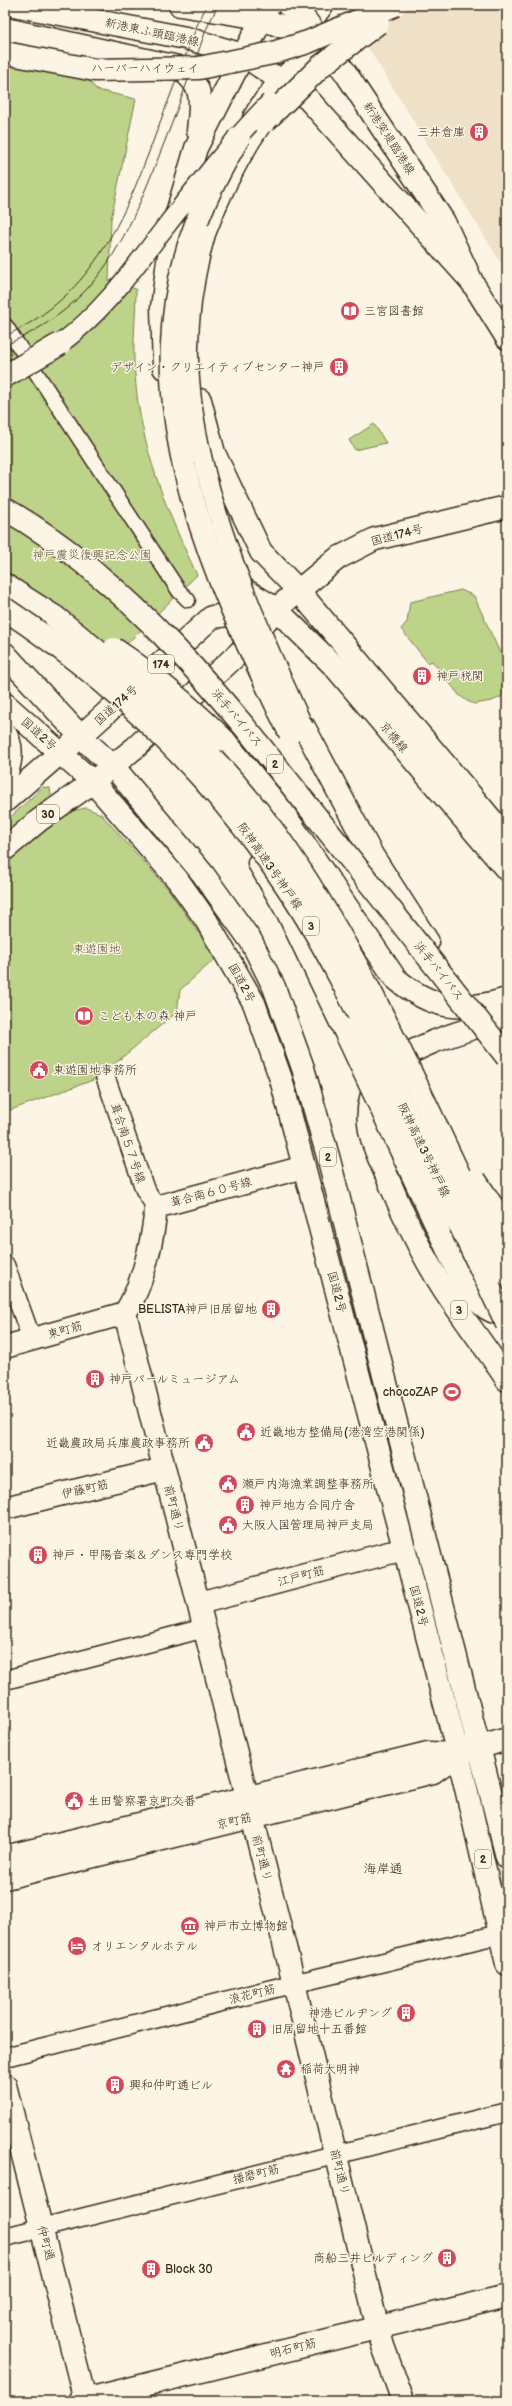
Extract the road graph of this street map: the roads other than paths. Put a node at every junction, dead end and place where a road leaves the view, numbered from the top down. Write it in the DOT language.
graph roads {
  1 [pos="13,5"];
  2 [pos="180,5"];
  3 [pos="288,5"];
  4 [pos="351,5"];
  5 [pos="374,5"];
  6 [pos="387,5"];
  7 [pos="395,5"];
  8 [pos="403,5"];
  9 [pos="265,11"];
  10 [pos="5,29"];
  11 [pos="5,42"];
  12 [pos="324,43"];
  13 [pos="5,52"];
  14 [pos="243,55"];
  15 [pos="283,80"];
  16 [pos="264,122"];
  17 [pos="239,137"];
  18 [pos="196,148"];
  19 [pos="472,282"];
  20 [pos="5,325"];
  21 [pos="507,338"];
  22 [pos="60,344"];
  23 [pos="5,376"];
  24 [pos="5,386"];
  25 [pos="5,501"];
  26 [pos="5,509"];
  27 [pos="499,509"];
  28 [pos="5,585"];
  29 [pos="298,590"];
  30 [pos="188,600"];
  31 [pos="5,609"];
  32 [pos="276,609"];
  33 [pos="55,617"];
  34 [pos="5,654"];
  35 [pos="5,704"];
  36 [pos="304,727"];
  37 [pos="5,730"];
  38 [pos="81,737"];
  39 [pos="60,753"];
  40 [pos="188,764"];
  41 [pos="113,766"];
  42 [pos="92,782"];
  43 [pos="5,784"];
  44 [pos="5,801"];
  45 [pos="507,838"];
  46 [pos="5,849"];
  47 [pos="507,870"];
  48 [pos="399,920"];
  49 [pos="447,970"];
  50 [pos="504,1009"];
  51 [pos="396,1042"];
  52 [pos="507,1047"];
  53 [pos="507,1057"];
  54 [pos="105,1076"];
  55 [pos="304,1167"];
  56 [pos="156,1207"];
  57 [pos="507,1228"];
  58 [pos="5,1265"];
  59 [pos="507,1274"];
  60 [pos="125,1313"];
  61 [pos="507,1314"];
  62 [pos="507,1324"];
  63 [pos="32,1340"];
  64 [pos="5,1347"];
  65 [pos="507,1380"];
  66 [pos="164,1469"];
  67 [pos="5,1508"];
  68 [pos="404,1549"];
  69 [pos="199,1603"];
  70 [pos="205,1628"];
  71 [pos="5,1680"];
  72 [pos="507,1739"];
  73 [pos="480,1747"];
  74 [pos="458,1754"];
  75 [pos="248,1807"];
  76 [pos="5,1857"];
  77 [pos="507,1857"];
  78 [pos="5,1878"];
  79 [pos="500,1934"];
  80 [pos="507,1964"];
  81 [pos="294,1985"];
  82 [pos="5,2057"];
  83 [pos="5,2086"];
  84 [pos="507,2112"];
  85 [pos="336,2154"];
  86 [pos="42,2228"];
  87 [pos="5,2237"];
  88 [pos="507,2296"];
  89 [pos="379,2327"];
  90 [pos="84,2401"];
  91 [pos="403,2401"];
  1 -- 14 [label="main road, 新港東ふ頭臨港線"];
  2 -- 9 [label="main road"];
  3 -- 12 [label="main road, 新港突堤臨港線"];
  4 -- 12 [label="main road"];
  5 -- 11 [label="main road, ハーバーハイウェイ"];
  5 -- 12 [label="main road"];
  6 -- 17 [label="street, bridge"];
  7 -- 13 [label="main road, ハーバーハイウェイ, bridge"];
  8 -- 16 [label="main road, bridge"];
  9 -- 12 [label="main road"];
  9 -- 14 [label="main road"];
  10 -- 18 [label="main road"];
  12 -- 15 [label="main road, 京橋線"];
  12 -- 19 [label="main road, 新港突堤臨港線"];
  14 -- 15 [label="main road, 新港突堤臨港線"];
  14 -- 18 [label="main road"];
  15 -- 19 [label="main road, 新港突堤臨港線"];
  15 -- 29 [label="main road, 京橋線"];
  16 -- 24 [label="street, bridge"];
  16 -- 36 [label="street, bridge"];
  17 -- 22 [label="street, bridge"];
  17 -- 48 [label="main road, bridge"];
  18 -- 32 [label="main road, 京橋線"];
  19 -- 21 [label="main road, 新港突堤臨港線"];
  20 -- 30 [label="street"];
  22 -- 23 [label="main road, bridge"];
  25 -- 49 [label="main road, 浜手バイパス / 2"];
  26 -- 48 [label="main road, 浜手バイパス / 2, bridge"];
  27 -- 29 [label="main road, 国道174号"];
  28 -- 33 [label="main road, 阪神高速3号神戸線 / 3"];
  29 -- 32 [label="main road, 国道174号"];
  29 -- 45 [label="main road, 京橋線"];
  31 -- 40 [label="main road, 阪神高速3号神戸線 / 3, bridge"];
  32 -- 38 [label="main road, 国道174号 / 174"];
  32 -- 41 [label="main road, 国道174号"];
  32 -- 47 [label="main road, 京橋線"];
  33 -- 50 [label="main road, 3, bridge"];
  33 -- 51 [label="main road, 阪神高速3号神戸線 / 3, bridge"];
  34 -- 38 [label="main road, 国道2号 / 2"];
  35 -- 39 [label="main road, 国道2号 / 2"];
  36 -- 49 [label="main road"];
  37 -- 43 [label="street"];
  38 -- 39 [label="main road, 国道174号 / 174"];
  38 -- 41 [label="main road, 国道2号 / 2"];
  39 -- 42 [label="main road, 国道2号 / 2"];
  39 -- 44 [label="main road, 国道174号"];
  40 -- 61 [label="main road, 3, bridge"];
  40 -- 62 [label="main road, 阪神高速3号神戸線 / 3, bridge"];
  41 -- 42 [label="main road, 国道174号"];
  41 -- 73 [label="main road, 国道2号 / 2"];
  42 -- 46 [label="main road, 30"];
  42 -- 55 [label="main road, 国道2号 / 2"];
  48 -- 53 [label="main road, 浜手バイパス / 2, bridge"];
  49 -- 52 [label="main road, 浜手バイパス / 2"];
  50 -- 65 [label="main road, 3"];
  51 -- 57 [label="main road, bridge"];
  51 -- 59 [label="main road, 阪神高速3号神戸線 / 3, bridge"];
  54 -- 56 [label="street, 葺合南５７号線"];
  55 -- 56 [label="main road, 葺合南６０号線"];
  55 -- 68 [label="main road, 国道2号 / 2"];
  56 -- 60 [label="main road, 葺合南６０号線"];
  58 -- 63 [label="street"];
  60 -- 63 [label="main road, 東町筋"];
  60 -- 66 [label="main road, 前町通り"];
  63 -- 64 [label="main road, 東町筋"];
  66 -- 67 [label="main road, 伊藤町筋"];
  66 -- 69 [label="main road, 前町通り"];
  68 -- 69 [label="main road, 江戸町筋"];
  68 -- 74 [label="main road, 国道2号 / 2"];
  69 -- 70 [label="main road, 前町通り"];
  70 -- 71 [label="street"];
  70 -- 75 [label="main road, 前町通り"];
  72 -- 73 [label="main road"];
  73 -- 74 [label="main road, 京町筋"];
  73 -- 77 [label="main road, 国道2号 / 2"];
  74 -- 75 [label="main road, 京町筋"];
  74 -- 79 [label="main road, 国道2号 / 2"];
  75 -- 76 [label="main road, 京町筋"];
  75 -- 78 [label="main road, 京町筋"];
  75 -- 81 [label="main road, 前町通り"];
  79 -- 80 [label="main road, 国道2号 / 2"];
  79 -- 81 [label="street, 浪花町筋"];
  81 -- 82 [label="street, 浪花町筋"];
  81 -- 85 [label="main road, 前町通り"];
  83 -- 86 [label="main road, 仲町通"];
  84 -- 85 [label="street, 播磨町筋"];
  85 -- 86 [label="street, 播磨町筋"];
  85 -- 89 [label="main road, 前町通り"];
  86 -- 87 [label="street, 播磨町筋"];
  86 -- 90 [label="main road, 仲町通"];
  88 -- 89 [label="main road, 明石町筋"];
  89 -- 90 [label="main road, 明石町筋"];
  89 -- 91 [label="main road, 前町通り"];
}
